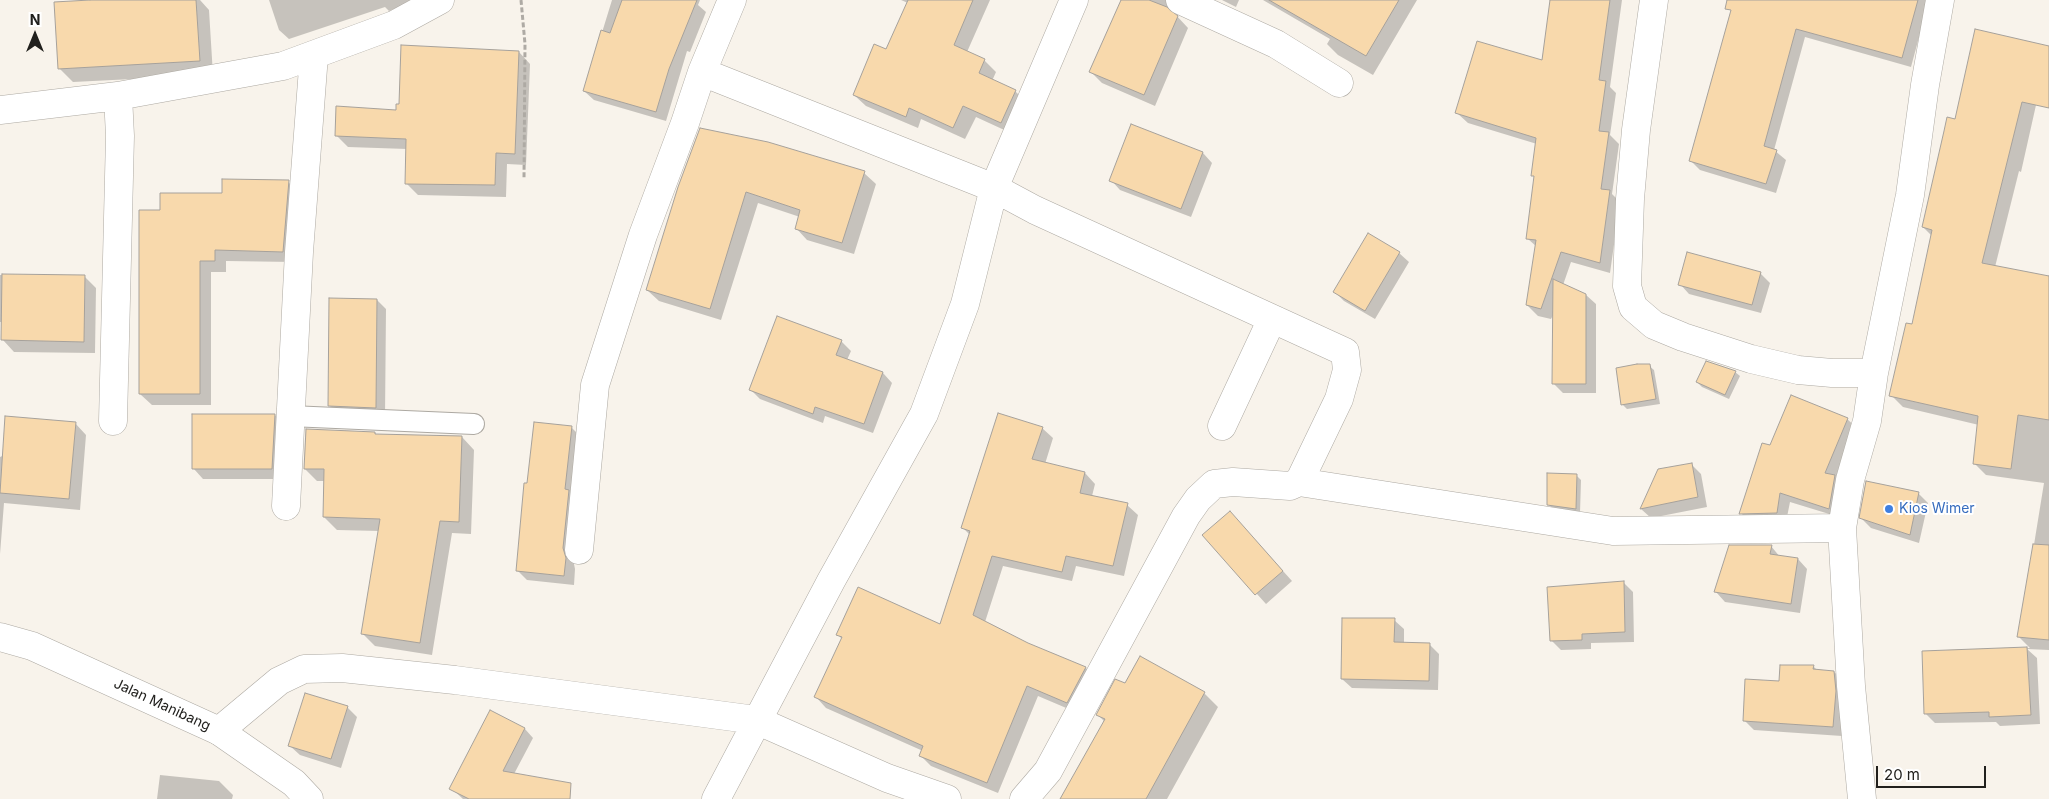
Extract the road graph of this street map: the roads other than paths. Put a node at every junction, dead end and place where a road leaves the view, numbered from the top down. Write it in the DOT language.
graph roads {
  1 [pos="440,0"];
  2 [pos="732,0"];
  3 [pos="1074,0"];
  4 [pos="1180,0"];
  5 [pos="1654,0"];
  6 [pos="1940,0"];
  7 [pos="314,55"];
  8 [pos="702,72"];
  9 [pos="1339,83"];
  10 [pos="118,96"];
  11 [pos="0,110"];
  12 [pos="994,188"];
  13 [pos="1272,319"];
  14 [pos="1874,373"];
  15 [pos="290,416"];
  16 [pos="113,421"];
  17 [pos="474,424"];
  18 [pos="1222,426"];
  19 [pos="1299,482"];
  20 [pos="286,506"];
  21 [pos="1842,528"];
  22 [pos="579,550"];
  23 [pos="0,637"];
  24 [pos="756,720"];
  25 [pos="219,732"];
  26 [pos="309,799"];
  27 [pos="716,799"];
  28 [pos="947,799"];
  29 [pos="1024,799"];
  30 [pos="1862,799"];
  1 -- 7 [label="street"];
  2 -- 8 [label="street"];
  3 -- 12 [label="street"];
  4 -- 9 [label="street"];
  5 -- 14 [label="street"];
  6 -- 14 [label="street"];
  7 -- 10 [label="street"];
  7 -- 15 [label="street"];
  8 -- 12 [label="street"];
  8 -- 22 [label="street"];
  10 -- 11 [label="street"];
  10 -- 16 [label="street"];
  12 -- 13 [label="street"];
  12 -- 24 [label="street"];
  13 -- 18 [label="street"];
  13 -- 19 [label="street"];
  14 -- 21 [label="street"];
  15 -- 17 [label="lane"];
  15 -- 20 [label="street"];
  19 -- 21 [label="street"];
  19 -- 29 [label="street"];
  21 -- 30 [label="street"];
  23 -- 25 [label="street, Jalan Manibang"];
  24 -- 25 [label="street"];
  24 -- 27 [label="street"];
  24 -- 28 [label="street"];
  25 -- 26 [label="street, Jalan Manibang"];
}
